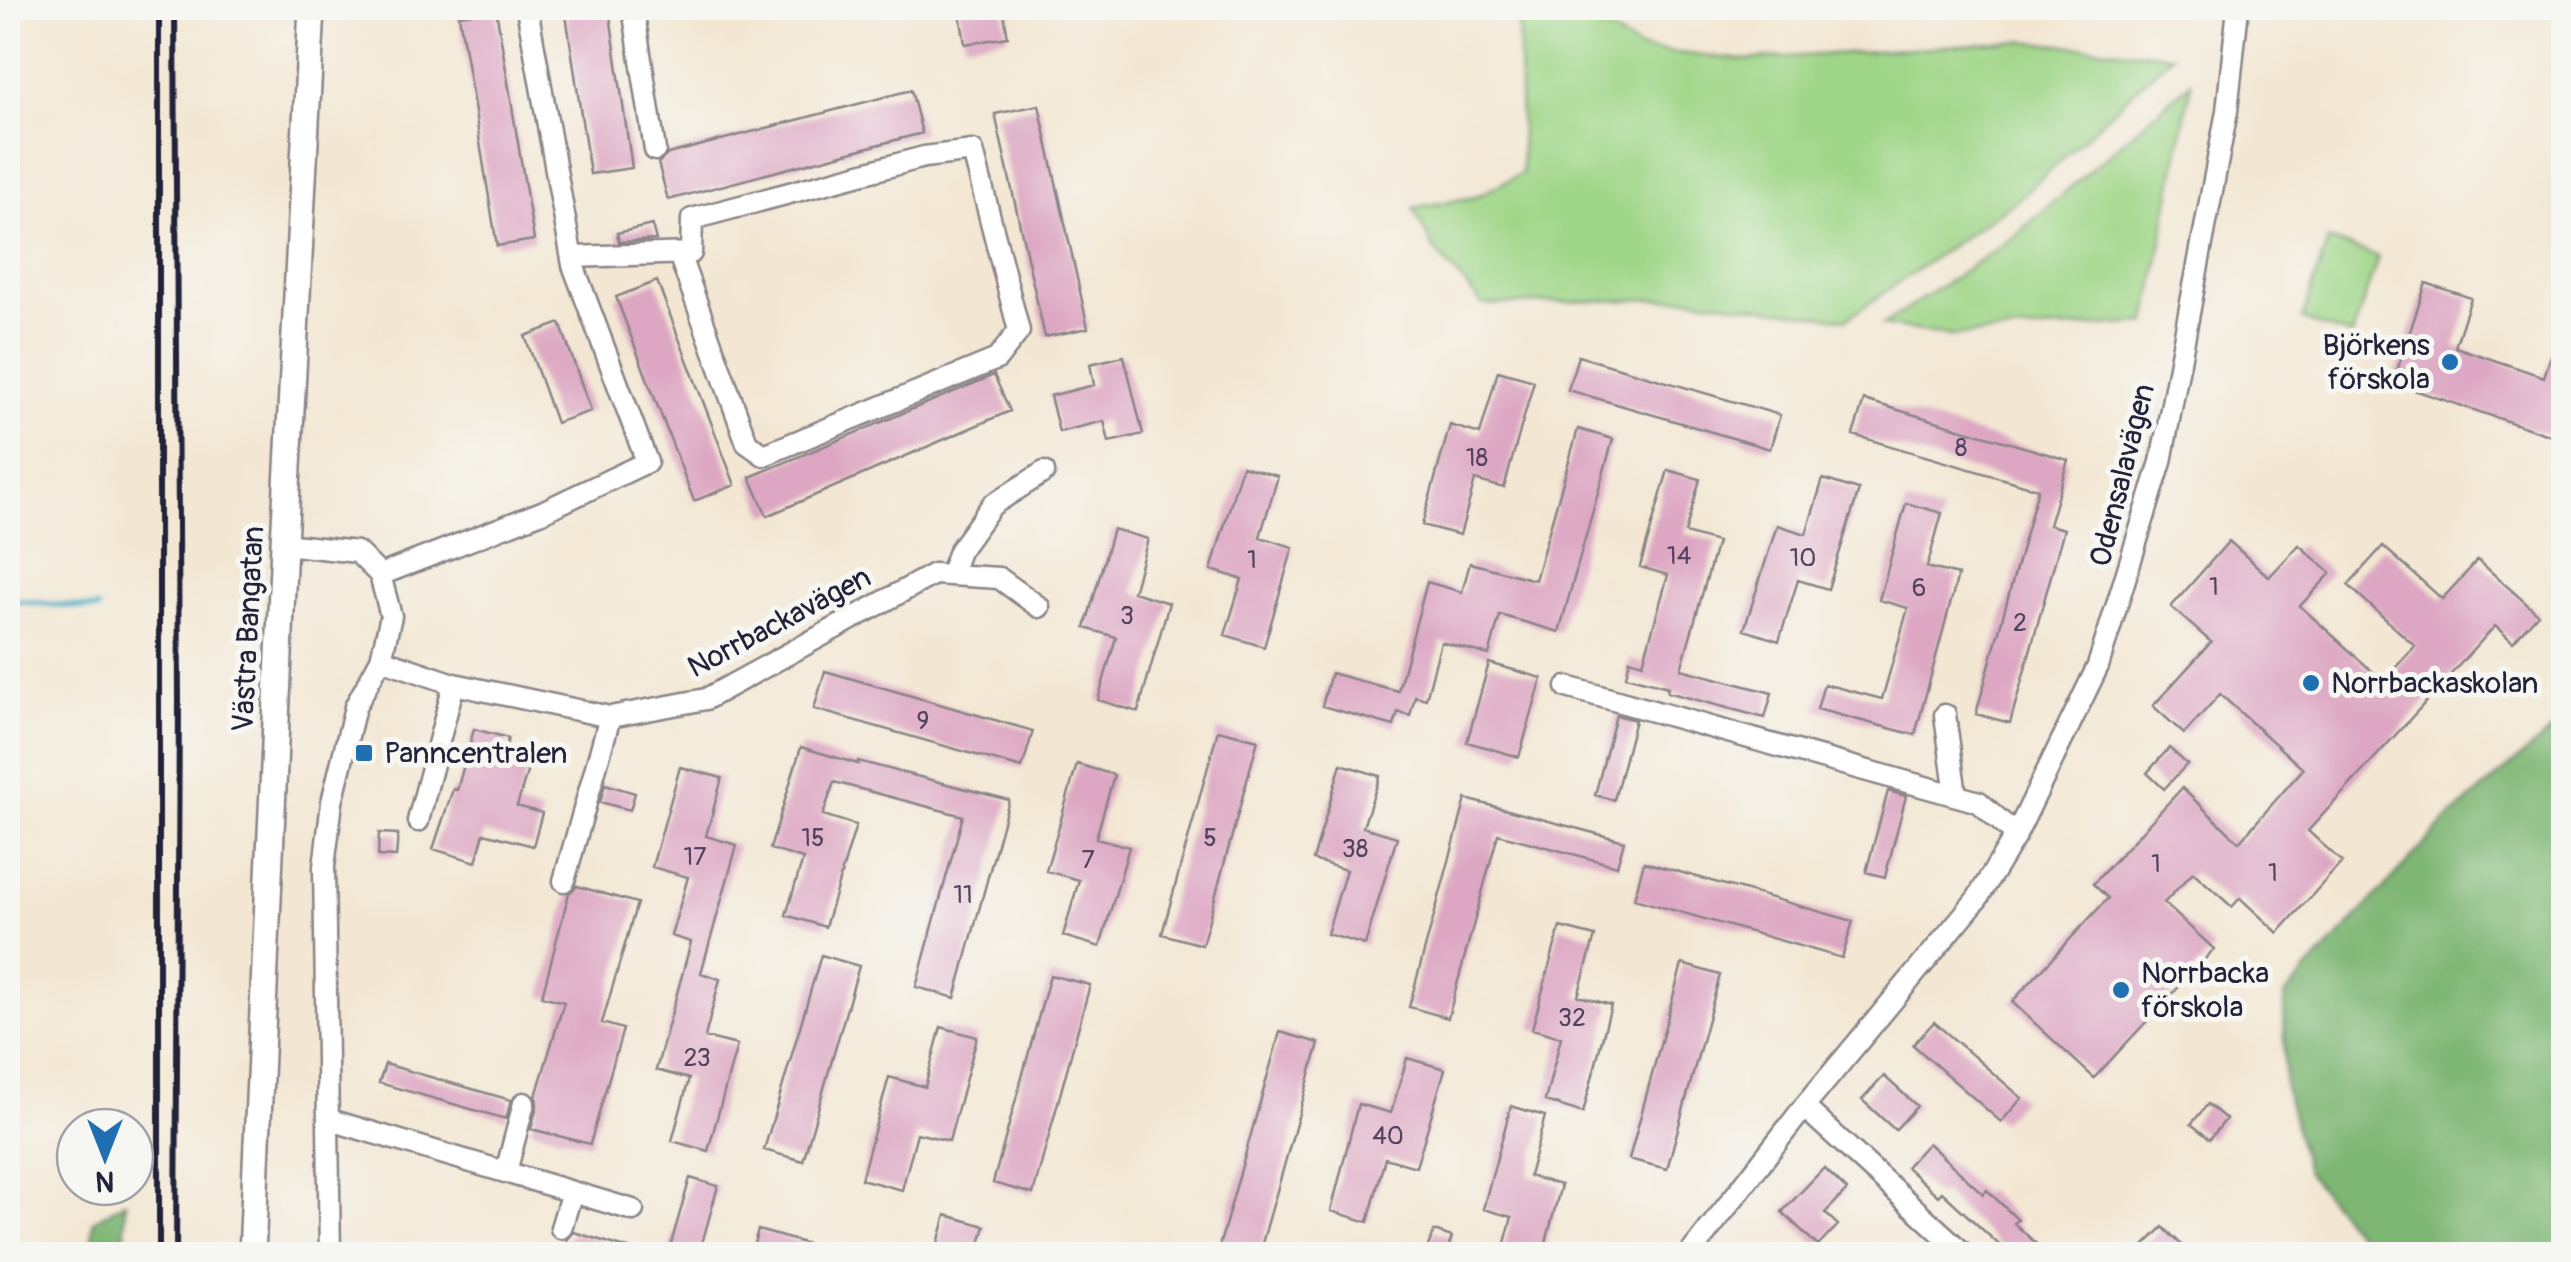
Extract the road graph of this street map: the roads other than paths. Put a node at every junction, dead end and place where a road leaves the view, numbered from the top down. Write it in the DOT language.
graph roads {
  1 [pos="312,8"];
  2 [pos="527,8"];
  3 [pos="633,8"];
  4 [pos="2238,8"];
  5 [pos="655,150"];
  6 [pos="678,254"];
  7 [pos="572,257"];
  8 [pos="1044,472"];
  9 [pos="284,544"];
  10 [pos="951,573"];
  11 [pos="380,576"];
  12 [pos="1038,606"];
  13 [pos="381,659"];
  14 [pos="454,684"];
  15 [pos="1567,687"];
  16 [pos="1945,716"];
  17 [pos="610,717"];
  18 [pos="1956,795"];
  19 [pos="418,820"];
  20 [pos="2016,836"];
  21 [pos="564,881"];
  22 [pos="524,1103"];
  23 [pos="1804,1107"];
  24 [pos="330,1120"];
  25 [pos="506,1172"];
  26 [pos="572,1192"];
  27 [pos="633,1210"];
  28 [pos="561,1228"];
  29 [pos="252,1254"];
  30 [pos="330,1254"];
  31 [pos="1690,1254"];
  32 [pos="1964,1254"];
  1 -- 9 [label="street, Västra Bangatan"];
  2 -- 7 [label="street"];
  3 -- 5 [label="street"];
  4 -- 20 [label="street, Odensalavägen"];
  6 -- 6 [label="street"];
  6 -- 7 [label="street"];
  7 -- 11 [label="street"];
  8 -- 10 [label="street"];
  9 -- 11 [label="street"];
  9 -- 29 [label="street, Västra Bangatan"];
  10 -- 12 [label="street, Norrbackavägen"];
  10 -- 17 [label="street, Norrbackavägen"];
  11 -- 13 [label="street"];
  13 -- 14 [label="street, Norrbackavägen"];
  13 -- 24 [label="street"];
  14 -- 17 [label="street, Norrbackavägen"];
  14 -- 19 [label="street"];
  15 -- 18 [label="street"];
  16 -- 18 [label="street"];
  17 -- 21 [label="street"];
  18 -- 20 [label="street"];
  20 -- 23 [label="street, Odensalavägen"];
  22 -- 25 [label="street"];
  23 -- 31 [label="street, Odensalavägen"];
  23 -- 32 [label="street"];
  24 -- 25 [label="street"];
  24 -- 30 [label="street"];
  25 -- 26 [label="street"];
  26 -- 27 [label="street"];
  26 -- 28 [label="street"];
}
